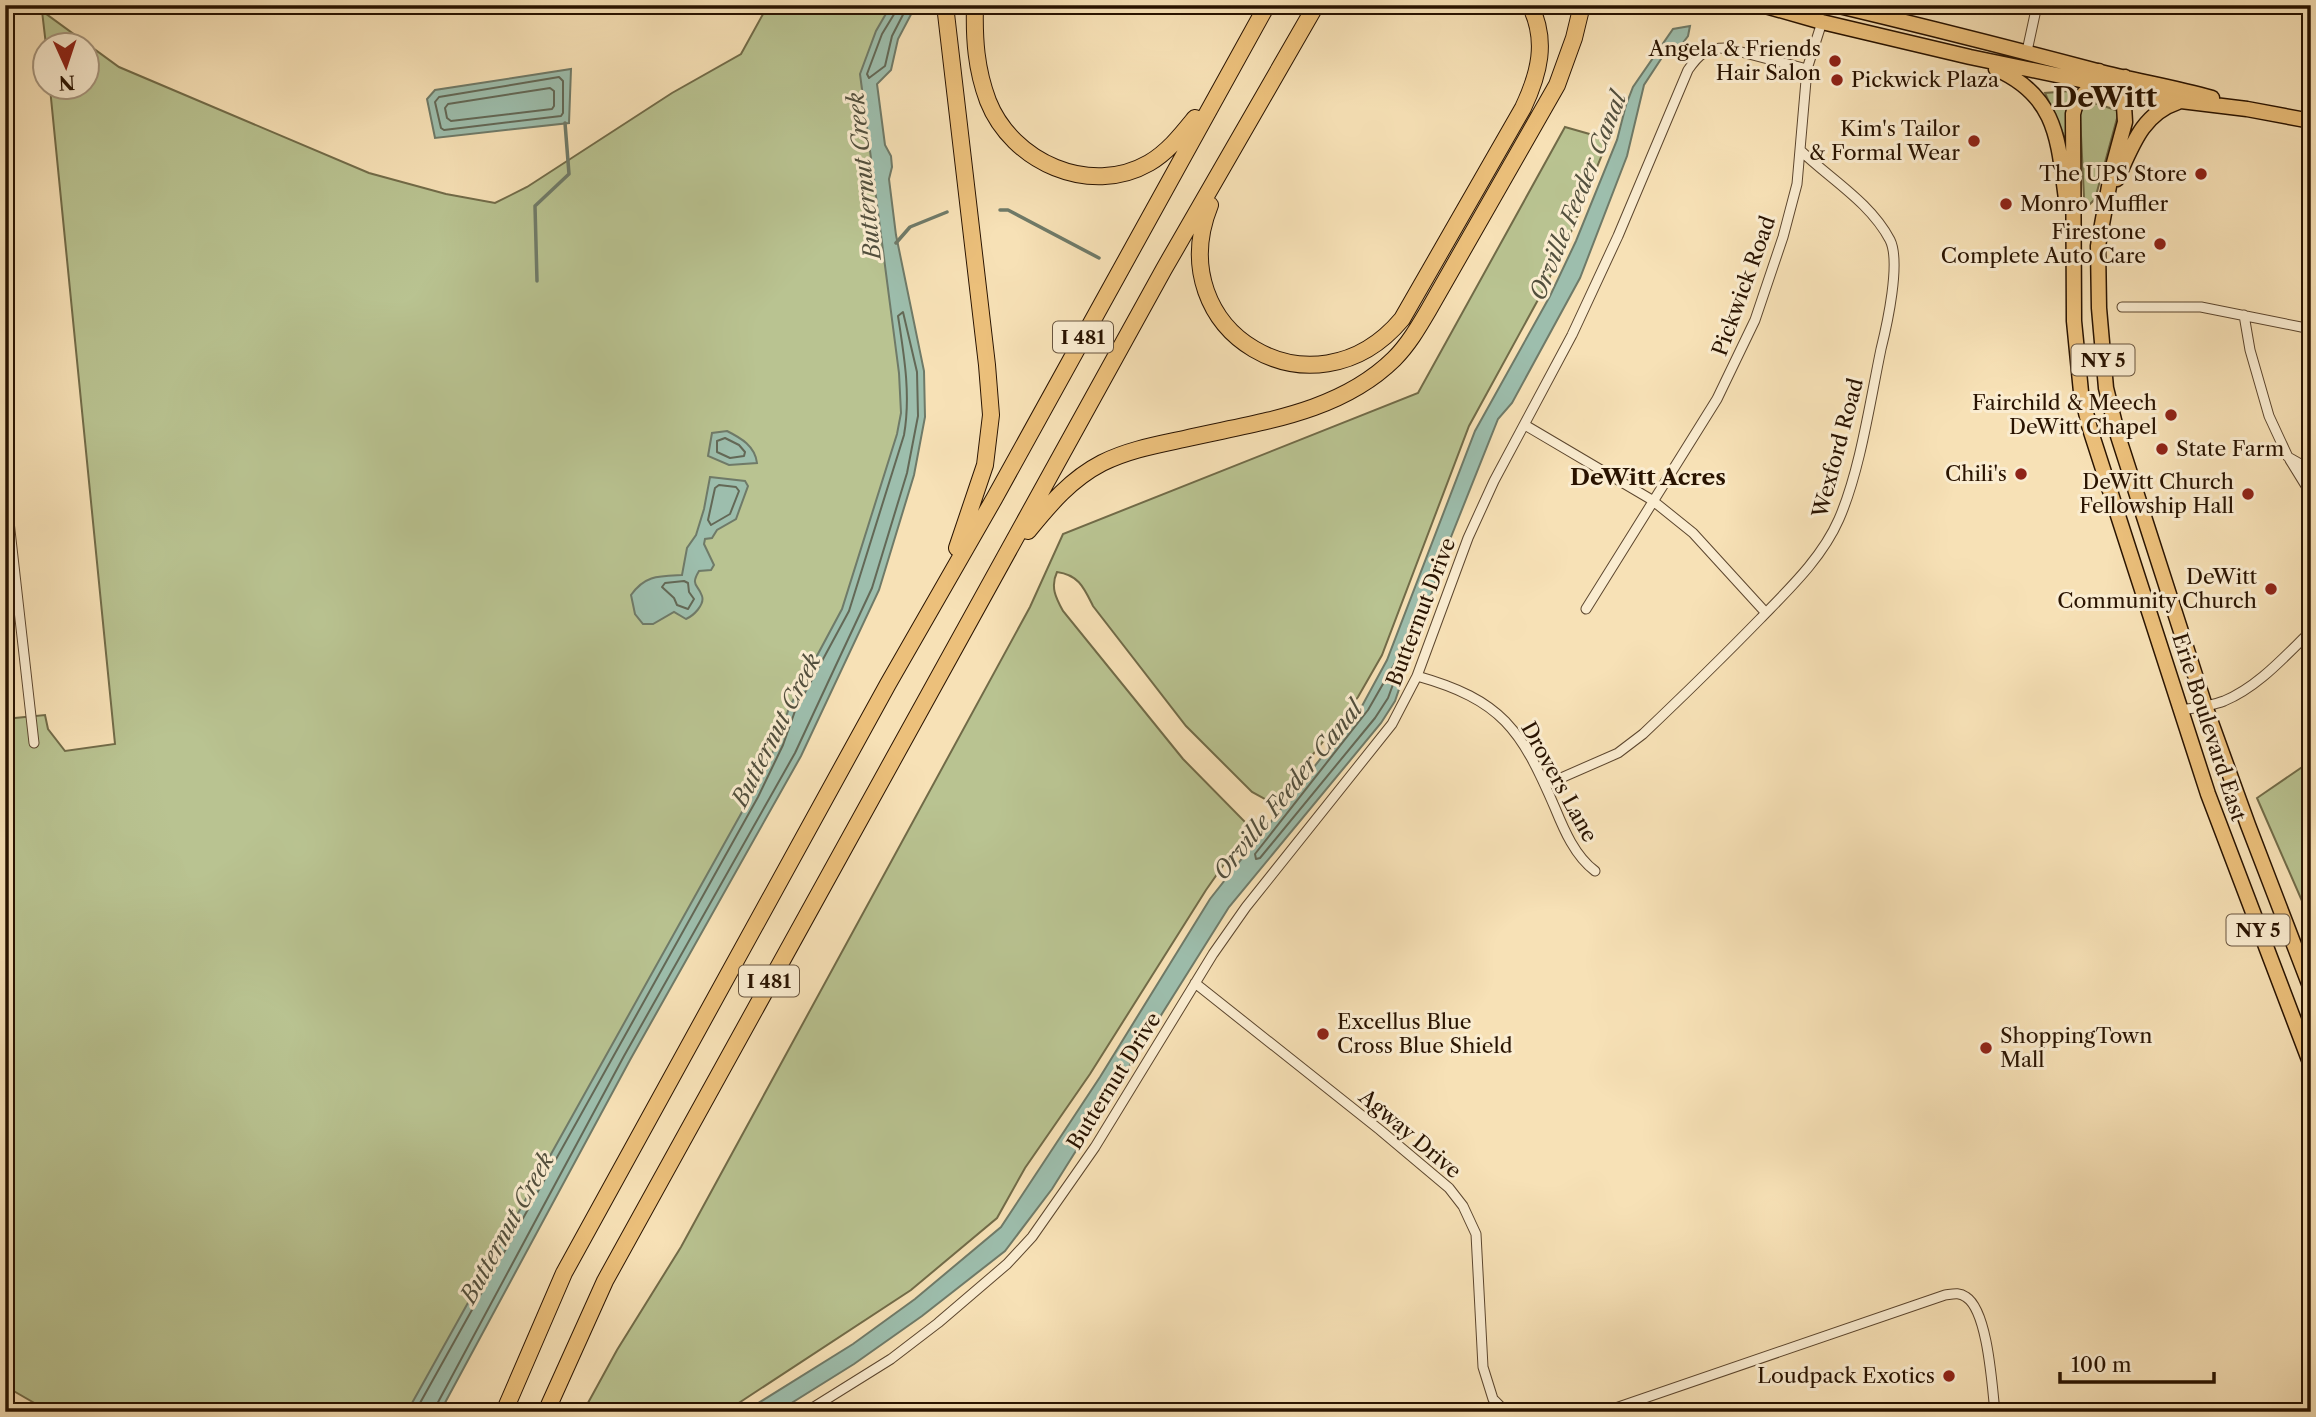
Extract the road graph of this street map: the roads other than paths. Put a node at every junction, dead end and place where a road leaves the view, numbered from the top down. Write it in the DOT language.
graph roads {
  1 [pos="945,5"];
  2 [pos="975,5"];
  3 [pos="1266,5"];
  4 [pos="1316,5"];
  5 [pos="1530,5"];
  6 [pos="1582,5"];
  7 [pos="1762,5"];
  8 [pos="1836,5"];
  9 [pos="2037,5"];
  10 [pos="1822,22"];
  11 [pos="2027,51"];
  12 [pos="1970,57"];
  13 [pos="1807,69"];
  14 [pos="2097,77"];
  15 [pos="2124,83"];
  16 [pos="1219,89"];
  17 [pos="2181,101"];
  18 [pos="2247,109"];
  19 [pos="2311,121"];
  20 [pos="1800,150"];
  21 [pos="1232,152"];
  22 [pos="2103,212"];
  23 [pos="2072,237"];
  24 [pos="2122,307"];
  25 [pos="2244,315"];
  26 [pos="2311,329"];
  27 [pos="1525,425"];
  28 [pos="2288,457"];
  29 [pos="2311,470"];
  30 [pos="5,486"];
  31 [pos="2311,494"];
  32 [pos="1652,500"];
  33 [pos="1006,557"];
  34 [pos="944,584"];
  35 [pos="1586,609"];
  36 [pos="1766,613"];
  37 [pos="2311,631"];
  38 [pos="1416,676"];
  39 [pos="2205,706"];
  40 [pos="2181,710"];
  41 [pos="34,743"];
  42 [pos="1545,785"];
  43 [pos="1595,871"];
  44 [pos="1195,983"];
  45 [pos="2311,989"];
  46 [pos="2311,1065"];
  47 [pos="504,1412"];
  48 [pos="546,1412"];
  49 [pos="806,1412"];
  50 [pos="1506,1412"];
  51 [pos="1604,1412"];
  52 [pos="1995,1412"];
  1 -- 34 [label="highway"];
  2 -- 16 [label="highway"];
  3 -- 16 [label="highway, I 481"];
  4 -- 21 [label="highway, I 481"];
  5 -- 21 [label="highway"];
  6 -- 33 [label="highway"];
  7 -- 10 [label="main road, NY 5"];
  8 -- 10 [label="main road"];
  8 -- 11 [label="main road"];
  9 -- 11 [label="street"];
  10 -- 12 [label="main road, NY 5"];
  10 -- 13 [label="street, Pickwick Road"];
  11 -- 14 [label="main road"];
  12 -- 14 [label="main road"];
  12 -- 23 [label="main road, NY 5"];
  13 -- 20 [label="street, Pickwick Road"];
  13 -- 27 [label="street, Butternut Drive"];
  14 -- 15 [label="main road"];
  14 -- 23 [label="main road, Erie Boulevard East / NY 5"];
  15 -- 17 [label="main road"];
  15 -- 18 [label="main road"];
  15 -- 22 [label="main road, Erie Boulevard East / NY 5"];
  16 -- 34 [label="highway, I 481"];
  17 -- 18 [label="main road"];
  17 -- 22 [label="main road"];
  18 -- 19 [label="main road"];
  20 -- 32 [label="street, Pickwick Road"];
  20 -- 36 [label="street, Wexford Road"];
  21 -- 33 [label="highway, I 481"];
  22 -- 39 [label="main road, Erie Boulevard East / NY 5"];
  23 -- 40 [label="main road, Erie Boulevard East / NY 5"];
  24 -- 25 [label="street"];
  25 -- 26 [label="street"];
  25 -- 28 [label="street"];
  27 -- 32 [label="street"];
  27 -- 38 [label="street, Butternut Drive"];
  28 -- 29 [label="street"];
  28 -- 31 [label="street"];
  30 -- 41 [label="street"];
  32 -- 35 [label="street, Pickwick Road"];
  32 -- 36 [label="street"];
  33 -- 48 [label="highway, I 481"];
  34 -- 47 [label="highway, I 481"];
  36 -- 42 [label="street, Wexford Road"];
  37 -- 39 [label="street"];
  38 -- 42 [label="street, Drovers Lane"];
  38 -- 44 [label="street, Butternut Drive"];
  39 -- 40 [label="street"];
  39 -- 45 [label="main road, Erie Boulevard East / NY 5"];
  40 -- 46 [label="main road, Erie Boulevard East / NY 5"];
  42 -- 43 [label="street, Drovers Lane"];
  44 -- 49 [label="street, Butternut Drive"];
  44 -- 50 [label="street, Agway Drive"];
  51 -- 52 [label="street"];
}
